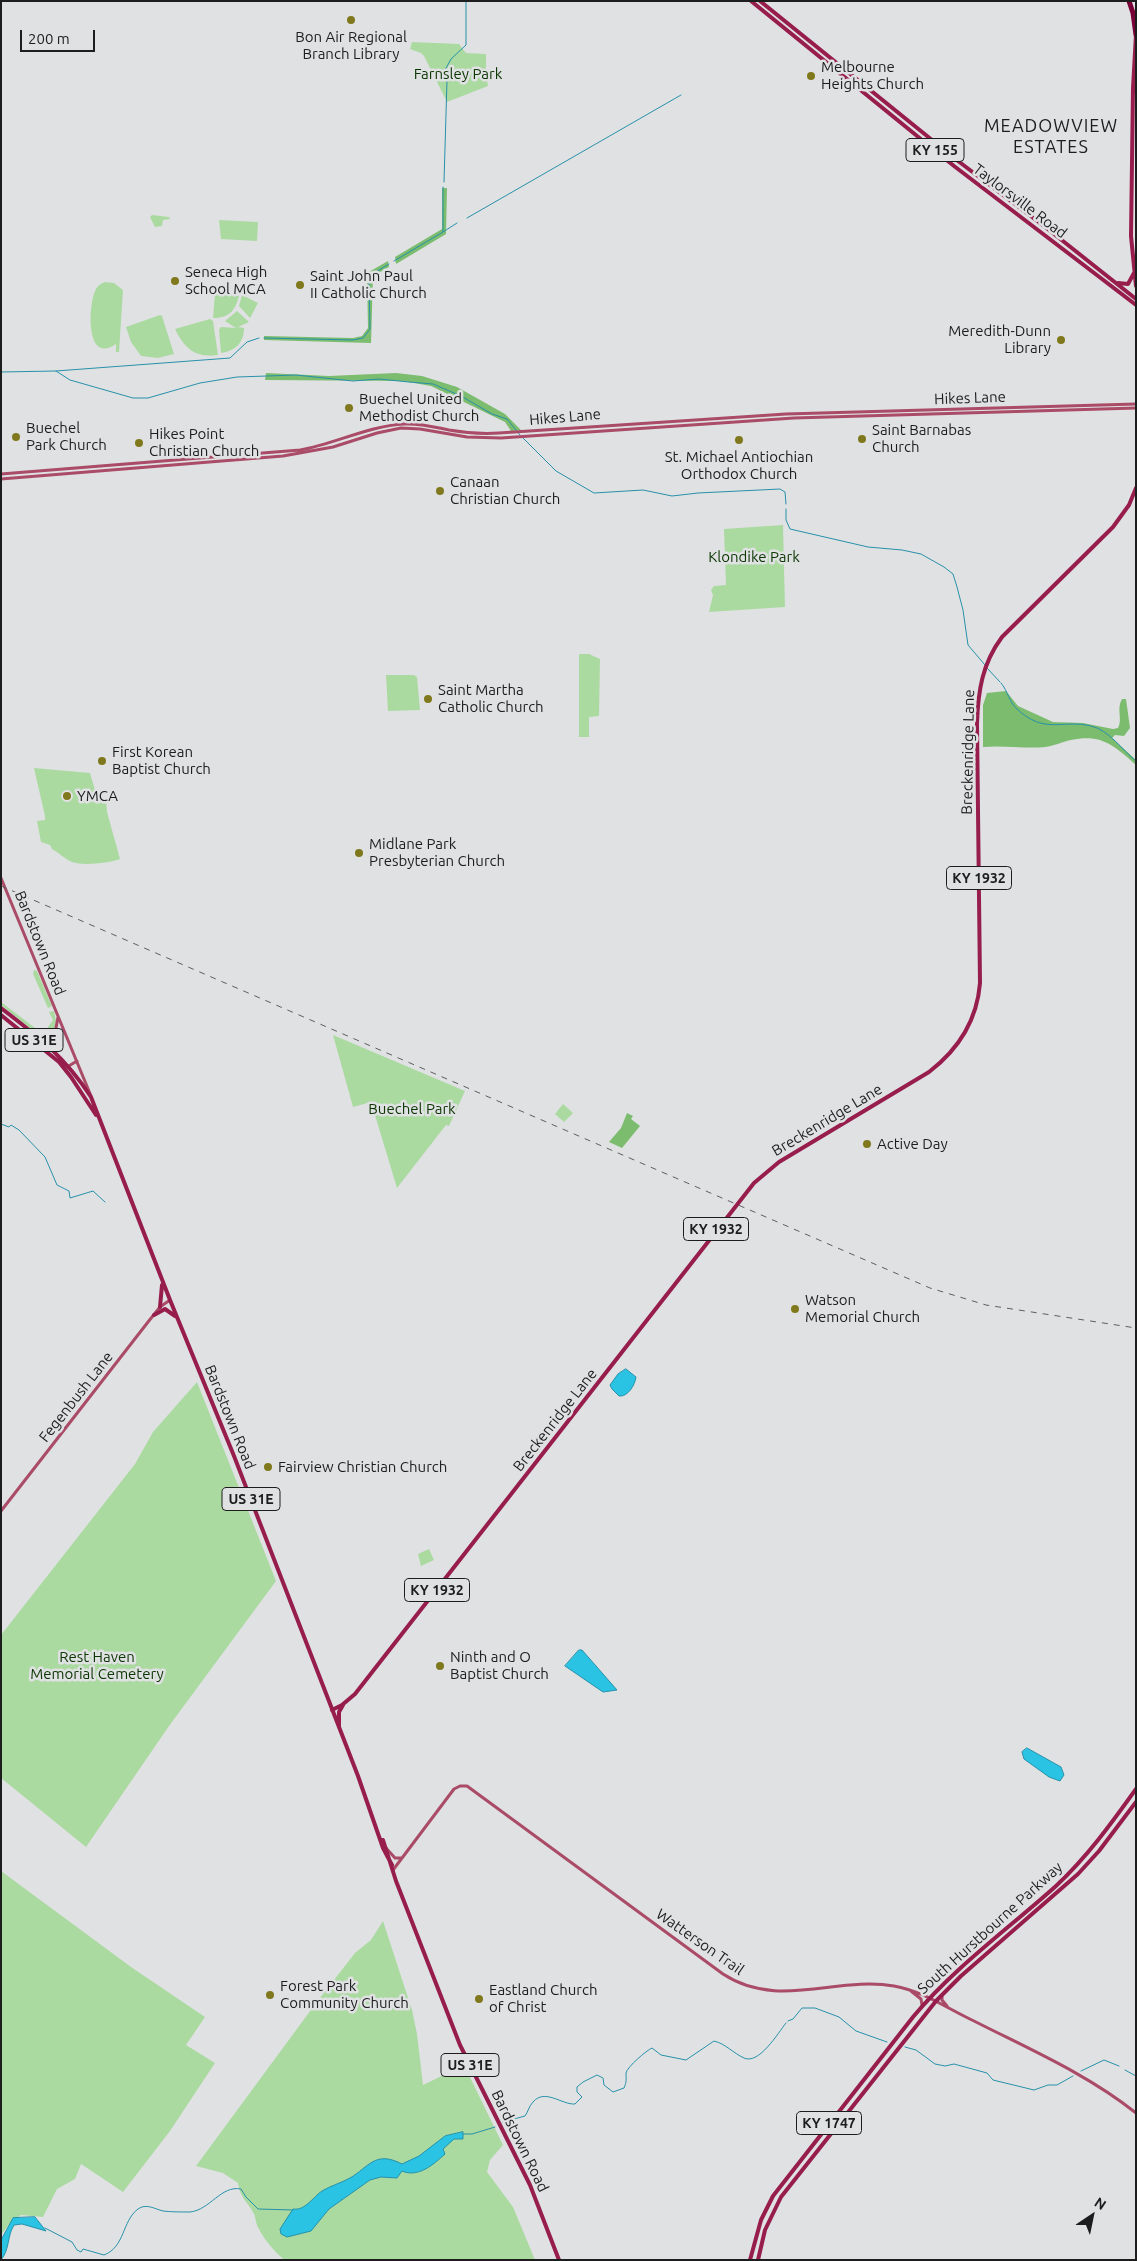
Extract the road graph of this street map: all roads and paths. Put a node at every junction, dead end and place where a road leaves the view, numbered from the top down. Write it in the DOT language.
graph roads {
  1 [pos="751,1"];
  2 [pos="760,1"];
  3 [pos="1129,1"];
  4 [pos="1136,34"];
  5 [pos="1136,84"];
  6 [pos="1134,97"];
  7 [pos="1134,273"];
  8 [pos="1113,280"];
  9 [pos="1136,286"];
  10 [pos="1136,299"];
  11 [pos="1136,305"];
  12 [pos="1136,404"];
  13 [pos="1136,408"];
  14 [pos="809,415"];
  15 [pos="522,434"];
  16 [pos="1,474"];
  17 [pos="1,478"];
  18 [pos="1136,488"];
  19 [pos="1,878"];
  20 [pos="1,1009"];
  21 [pos="1,1015"];
  22 [pos="58,1016"];
  23 [pos="52,1048"];
  24 [pos="52,1056"];
  25 [pos="77,1061"];
  26 [pos="66,1067"];
  27 [pos="91,1097"];
  28 [pos="94,1104"];
  29 [pos="89,1106"];
  30 [pos="97,1117"];
  31 [pos="162,1281"];
  32 [pos="170,1300"];
  33 [pos="160,1307"];
  34 [pos="154,1315"];
  35 [pos="177,1318"];
  36 [pos="1,1511"];
  37 [pos="343,1704"];
  38 [pos="332,1710"];
  39 [pos="339,1729"];
  40 [pos="1136,1789"];
  41 [pos="1136,1802"];
  42 [pos="381,1840"];
  43 [pos="386,1847"];
  44 [pos="403,1858"];
  45 [pos="392,1868"];
  46 [pos="911,1991"];
  47 [pos="942,1995"];
  48 [pos="928,1998"];
  49 [pos="936,2001"];
  50 [pos="922,2005"];
  51 [pos="951,2009"];
  52 [pos="1136,2113"];
  53 [pos="810,2147"];
  54 [pos="816,2151"];
  55 [pos="559,2260"];
  56 [pos="750,2260"];
  57 [pos="758,2260"];
  1 -- 11 [label="main road, Taylorsville Road / KY 155"];
  2 -- 8 [label="main road, Taylorsville Road / KY 155"];
  3 -- 4 [label="highway"];
  4 -- 6 [label="main road"];
  5 -- 6 [label="main road"];
  6 -- 7 [label="main road"];
  7 -- 8 [label="main road"];
  7 -- 9 [label="main road"];
  8 -- 10 [label="main road, Taylorsville Road / KY 155"];
  12 -- 14 [label="main road, Hikes Lane"];
  13 -- 14 [label="main road, Hikes Lane"];
  14 -- 15 [label="main road, Hikes Lane"];
  14 -- 15 [label="main road, Hikes Lane"];
  15 -- 16 [label="main road, Hikes Lane"];
  15 -- 17 [label="main road, Hikes Lane"];
  18 -- 37 [label="main road, Breckenridge Lane / KY 1932"];
  19 -- 22 [label="main road, Bardstown Road"];
  20 -- 23 [label="main road, US 31E"];
  21 -- 24 [label="main road, US 31E"];
  22 -- 23 [label="main road, Bardstown Road"];
  22 -- 25 [label="main road, Bardstown Road"];
  23 -- 24 [label="main road, Bardstown Road"];
  23 -- 26 [label="main road, US 31E"];
  24 -- 26 [label="main road, US 31E"];
  25 -- 26 [label="main road"];
  25 -- 27 [label="main road, Bardstown Road"];
  26 -- 27 [label="main road, US 31E"];
  26 -- 29 [label="main road, Bardstown Road / US 31E"];
  27 -- 28 [label="main road, Bardstown Road / US 31E"];
  28 -- 29 [label="main road"];
  28 -- 30 [label="main road, Bardstown Road / US 31E"];
  29 -- 30 [label="main road, Bardstown Road / US 31E"];
  30 -- 31 [label="main road, Bardstown Road / US 31E"];
  31 -- 32 [label="main road, Bardstown Road / US 31E"];
  31 -- 33 [label="main road"];
  32 -- 33 [label="main road, Fegenbush Lane"];
  32 -- 35 [label="main road, Bardstown Road / US 31E"];
  33 -- 34 [label="main road, Fegenbush Lane"];
  34 -- 35 [label="main road"];
  34 -- 36 [label="main road, Fegenbush Lane"];
  35 -- 38 [label="main road, Bardstown Road / US 31E"];
  37 -- 38 [label="main road, Breckenridge Lane / KY 1932"];
  37 -- 39 [label="main road"];
  38 -- 39 [label="main road, Bardstown Road / US 31E"];
  39 -- 42 [label="main road, Bardstown Road / US 31E"];
  40 -- 48 [label="main road, South Hurstbourne Parkway / KY 1747"];
  41 -- 47 [label="main road, South Hurstbourne Parkway / KY 1747"];
  42 -- 43 [label="main road, Bardstown Road / US 31E"];
  42 -- 45 [label="main road, Bardstown Road / US 31E"];
  43 -- 44 [label="main road"];
  43 -- 45 [label="main road, Bardstown Road / US 31E"];
  44 -- 45 [label="main road, Watterson Trail"];
  44 -- 46 [label="main road, Watterson Trail"];
  45 -- 55 [label="main road, Bardstown Road / US 31E"];
  46 -- 48 [label="main road, Watterson Trail"];
  46 -- 50 [label="main road"];
  47 -- 49 [label="main road, South Hurstbourne Parkway / KY 1747"];
  47 -- 51 [label="main road"];
  48 -- 49 [label="main road, Watterson Trail"];
  48 -- 50 [label="main road, South Hurstbourne Parkway / KY 1747"];
  49 -- 51 [label="main road, Watterson Trail"];
  49 -- 54 [label="main road, South Hurstbourne Parkway / KY 1747"];
  50 -- 53 [label="main road, South Hurstbourne Parkway / KY 1747"];
  51 -- 52 [label="main road, Watterson Trail"];
  53 -- 54 [label="main road"];
  53 -- 56 [label="main road, South Hurstbourne Parkway / KY 1747"];
  54 -- 57 [label="main road, South Hurstbourne Parkway / KY 1747"];
}
